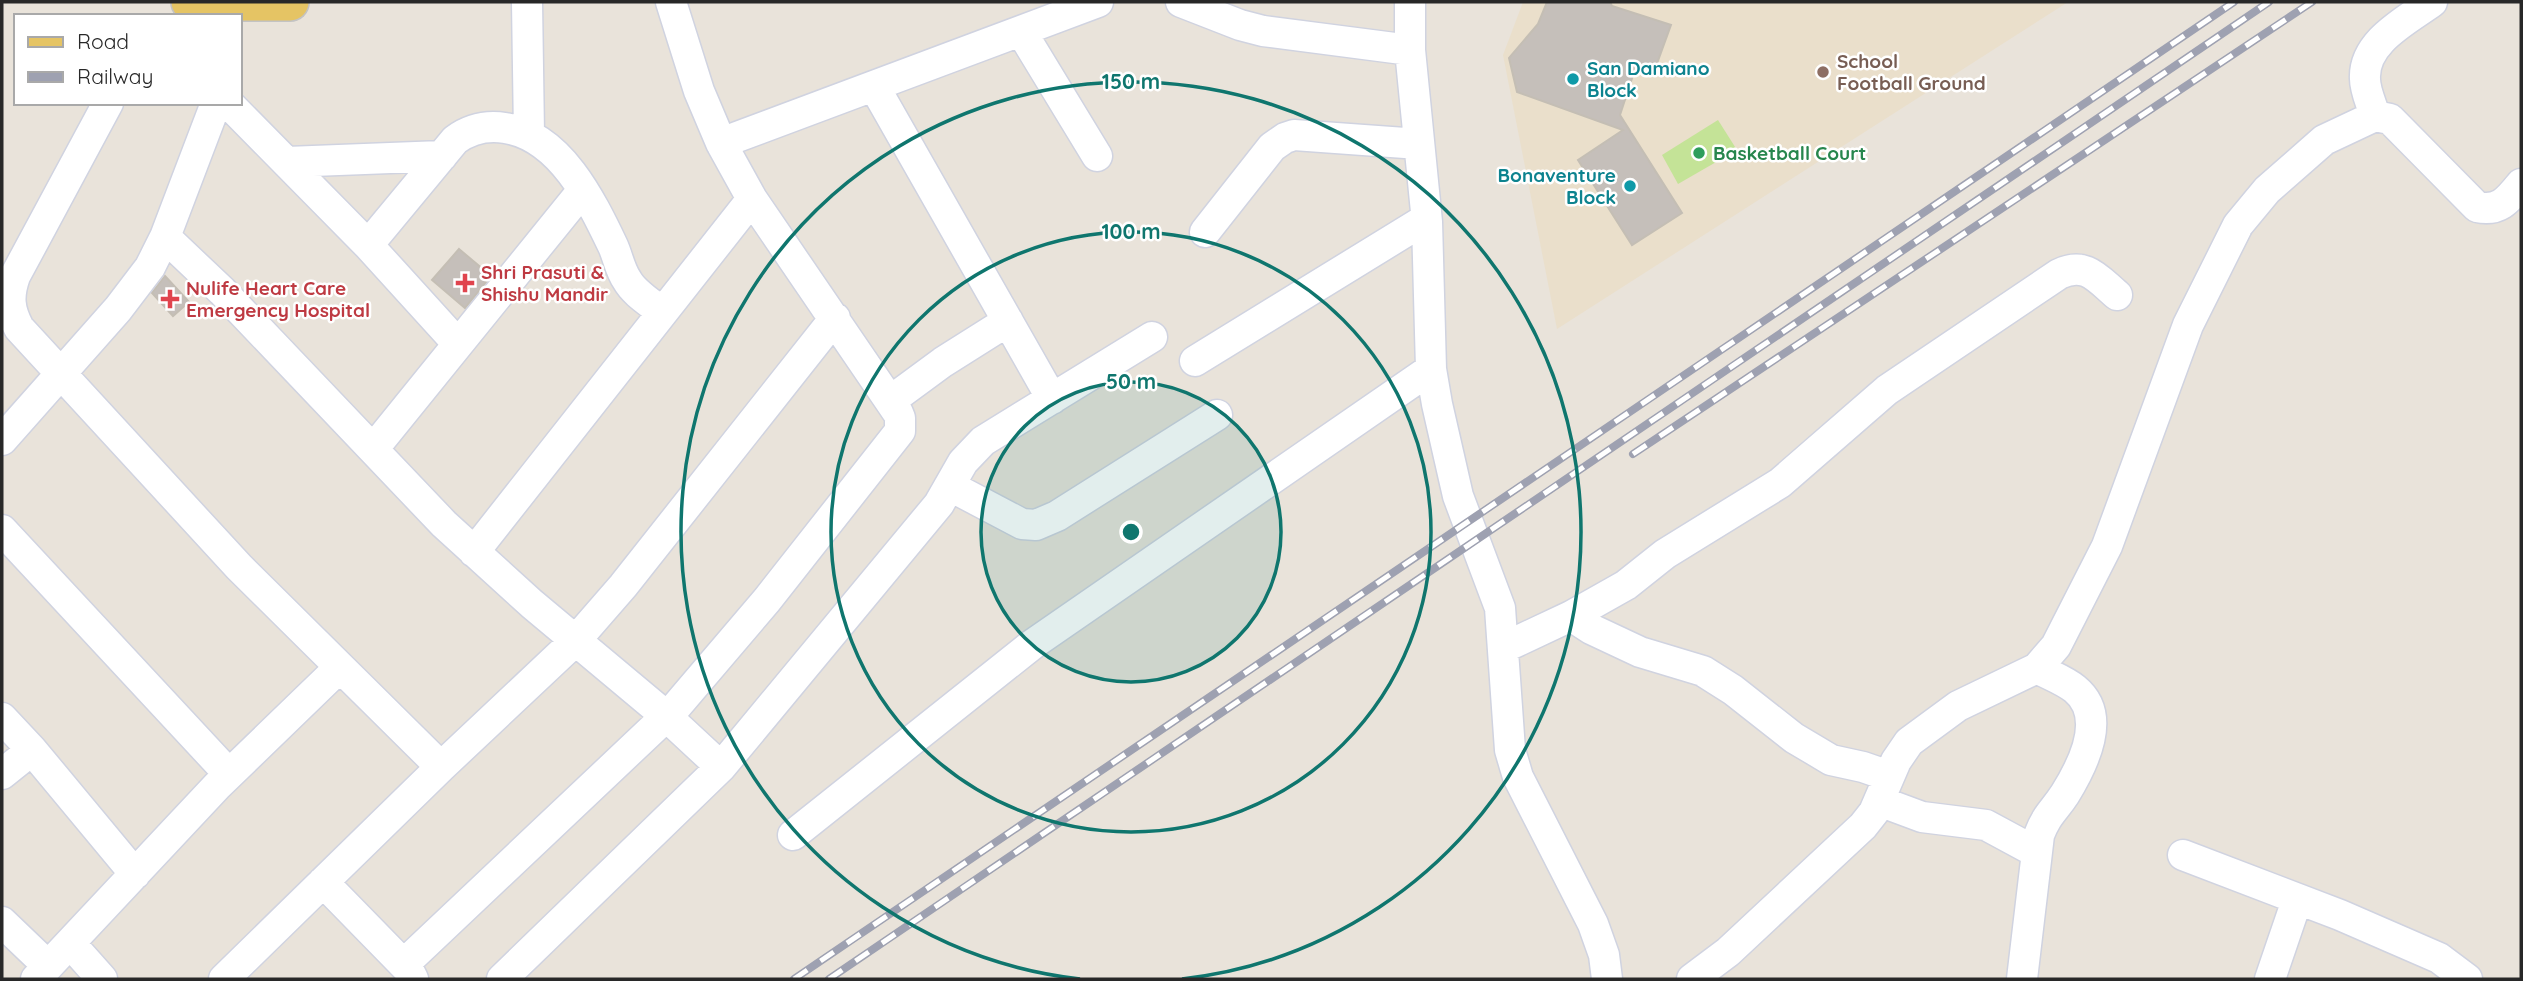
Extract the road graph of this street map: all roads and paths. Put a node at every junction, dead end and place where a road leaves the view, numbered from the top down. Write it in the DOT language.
graph roads {
  1 [pos="190,2"];
  2 [pos="290,2"];
  3 [pos="527,2"];
  4 [pos="671,2"];
  5 [pos="1098,2"];
  6 [pos="1181,2"];
  7 [pos="1410,2"];
  8 [pos="2432,2"];
  9 [pos="245,10"];
  10 [pos="1021,31"];
  11 [pos="1410,50"];
  12 [pos="874,86"];
  13 [pos="107,105"];
  14 [pos="215,105"];
  15 [pos="230,105"];
  16 [pos="2375,116"];
  17 [pos="529,134"];
  18 [pos="721,143"];
  19 [pos="1419,144"];
  20 [pos="442,156"];
  21 [pos="1097,156"];
  22 [pos="287,162"];
  23 [pos="2521,184"];
  24 [pos="583,190"];
  25 [pos="752,199"];
  26 [pos="1426,219"];
  27 [pos="1205,232"];
  28 [pos="165,237"];
  29 [pos="369,245"];
  30 [pos="2118,295"];
  31 [pos="663,312"];
  32 [pos="835,318"];
  33 [pos="1008,321"];
  34 [pos="1153,337"];
  35 [pos="458,344"];
  36 [pos="1195,360"];
  37 [pos="1431,369"];
  38 [pos="61,372"];
  39 [pos="1052,399"];
  40 [pos="890,401"];
  41 [pos="1217,415"];
  42 [pos="2,440"];
  43 [pos="374,448"];
  44 [pos="950,486"];
  45 [pos="2,530"];
  46 [pos="474,552"];
  47 [pos="1571,615"];
  48 [pos="576,640"];
  49 [pos="1503,648"];
  50 [pos="339,668"];
  51 [pos="2036,668"];
  52 [pos="666,716"];
  53 [pos="2,718"];
  54 [pos="32,750"];
  55 [pos="441,767"];
  56 [pos="721,767"];
  57 [pos="2,774"];
  58 [pos="229,774"];
  59 [pos="1884,789"];
  60 [pos="793,835"];
  61 [pos="2036,852"];
  62 [pos="2183,855"];
  63 [pos="135,874"];
  64 [pos="323,882"];
  65 [pos="2297,900"];
  66 [pos="2,922"];
  67 [pos="70,943"];
  68 [pos="409,972"];
  69 [pos="42,973"];
  70 [pos="102,979"];
  71 [pos="224,979"];
  72 [pos="502,979"];
  73 [pos="1607,979"];
  74 [pos="1692,979"];
  75 [pos="2022,979"];
  76 [pos="2270,979"];
  77 [pos="2467,979"];
  1 -- 9 [label="main road"];
  2 -- 9 [label="main road"];
  3 -- 17 [label="street"];
  4 -- 18 [label="street"];
  5 -- 10 [label="street"];
  6 -- 11 [label="street"];
  7 -- 11 [label="street"];
  8 -- 16 [label="street"];
  10 -- 12 [label="street"];
  10 -- 21 [label="street"];
  11 -- 19 [label="street"];
  12 -- 18 [label="street"];
  12 -- 33 [label="street"];
  13 -- 38 [label="street"];
  14 -- 28 [label="street"];
  15 -- 22 [label="street"];
  16 -- 23 [label="street"];
  16 -- 51 [label="street"];
  17 -- 20 [label="street"];
  17 -- 24 [label="street"];
  18 -- 25 [label="street"];
  19 -- 26 [label="street"];
  19 -- 27 [label="street"];
  20 -- 22 [label="street"];
  20 -- 29 [label="street"];
  22 -- 29 [label="street"];
  24 -- 31 [label="street"];
  24 -- 35 [label="street"];
  25 -- 31 [label="street"];
  25 -- 32 [label="street"];
  26 -- 36 [label="street"];
  26 -- 37 [label="street"];
  28 -- 38 [label="street"];
  28 -- 43 [label="street"];
  29 -- 35 [label="street"];
  30 -- 47 [label="street"];
  31 -- 46 [label="street"];
  32 -- 40 [label="street"];
  32 -- 48 [label="street"];
  33 -- 39 [label="street"];
  33 -- 40 [label="street"];
  34 -- 39 [label="street"];
  35 -- 43 [label="street"];
  37 -- 49 [label="street"];
  37 -- 60 [label="street"];
  38 -- 42 [label="street"];
  38 -- 50 [label="street"];
  39 -- 44 [label="street"];
  40 -- 52 [label="street"];
  41 -- 44 [label="street"];
  43 -- 46 [label="street"];
  44 -- 56 [label="street"];
  45 -- 58 [label="street"];
  46 -- 48 [label="street"];
  47 -- 49 [label="street"];
  47 -- 59 [label="street"];
  48 -- 52 [label="street"];
  48 -- 55 [label="street"];
  49 -- 73 [label="street"];
  50 -- 55 [label="street"];
  50 -- 58 [label="street"];
  51 -- 59 [label="street"];
  51 -- 61 [label="street"];
  52 -- 56 [label="street"];
  52 -- 68 [label="street"];
  53 -- 54 [label="street"];
  54 -- 57 [label="street"];
  54 -- 63 [label="street"];
  55 -- 64 [label="street"];
  56 -- 72 [label="street"];
  58 -- 63 [label="street"];
  59 -- 61 [label="street"];
  59 -- 74 [label="street"];
  61 -- 75 [label="street"];
  62 -- 65 [label="street"];
  63 -- 67 [label="street"];
  64 -- 68 [label="street"];
  64 -- 71 [label="street"];
  65 -- 76 [label="street"];
  65 -- 77 [label="street"];
  66 -- 69 [label="street"];
  67 -- 69 [label="street"];
  67 -- 70 [label="street"];
}
